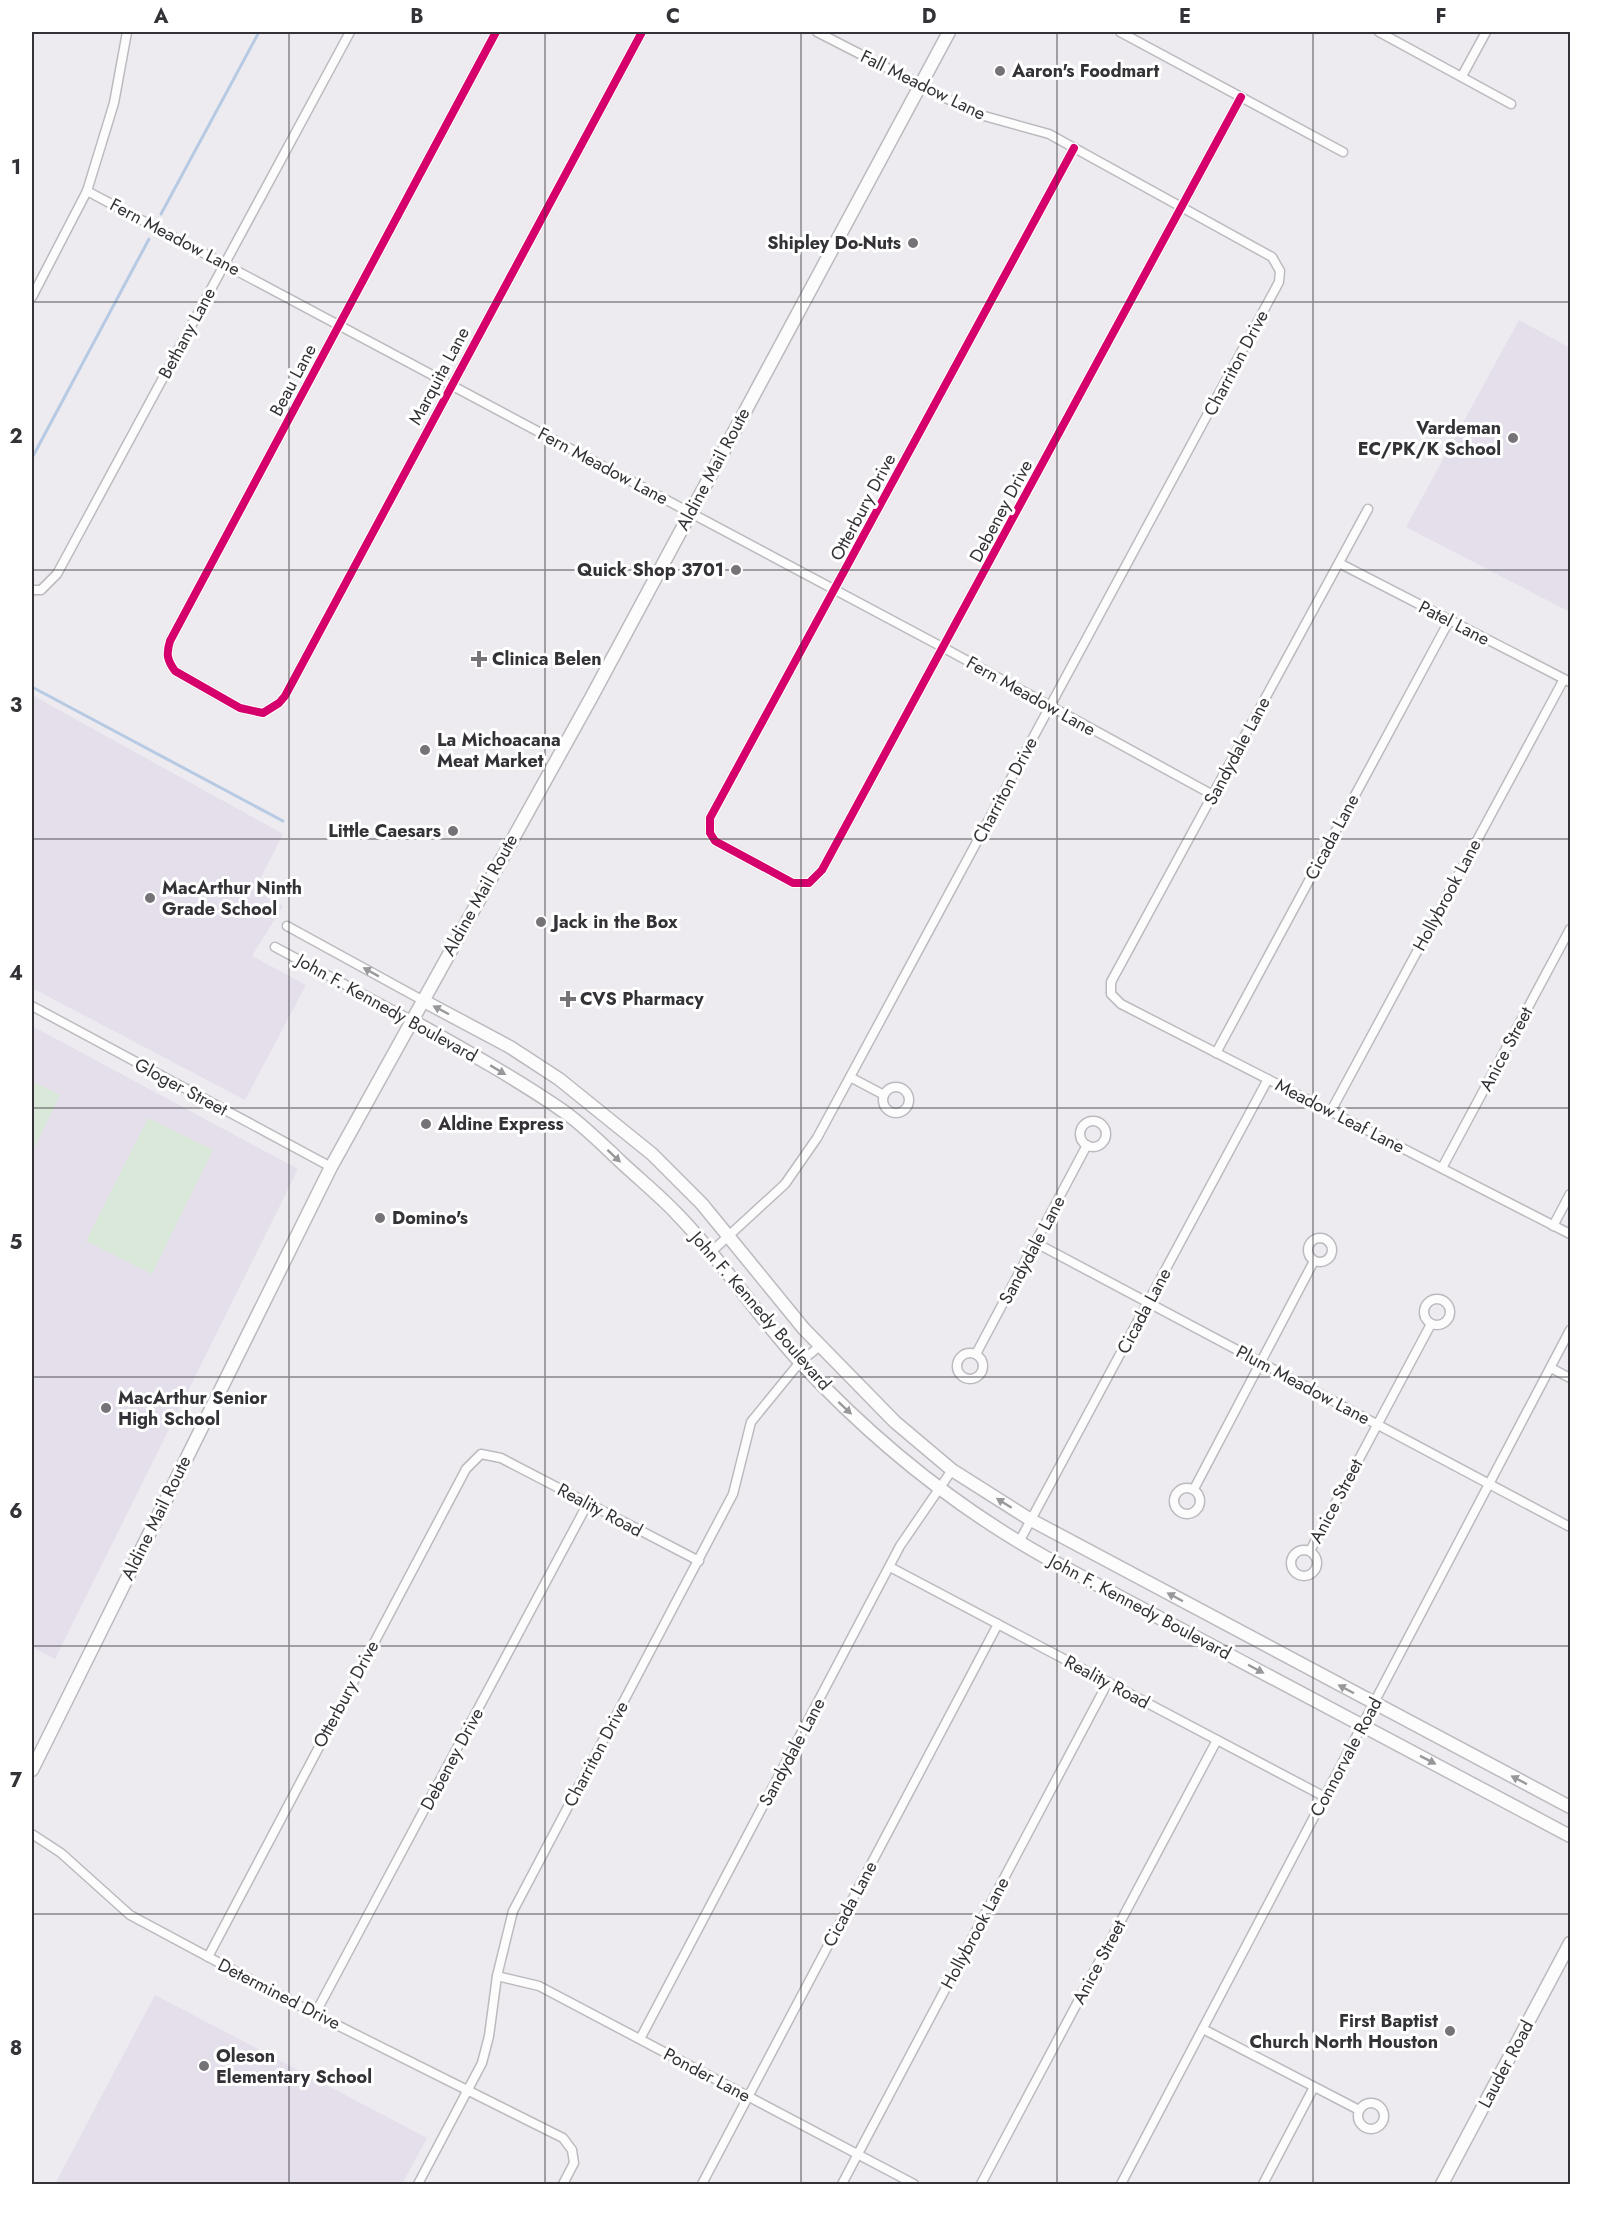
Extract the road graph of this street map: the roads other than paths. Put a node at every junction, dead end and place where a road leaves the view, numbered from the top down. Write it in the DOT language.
graph roads {
  1 [pos="127,32"];
  2 [pos="350,32"];
  3 [pos="496,32"];
  4 [pos="642,32"];
  5 [pos="817,32"];
  6 [pos="949,32"];
  7 [pos="1120,32"];
  8 [pos="1379,32"];
  9 [pos="1486,32"];
  10 [pos="1462,76"];
  11 [pos="919,86"];
  12 [pos="1241,97"];
  13 [pos="1511,104"];
  14 [pos="1074,148"];
  15 [pos="1343,152"];
  16 [pos="87,191"];
  17 [pos="1181,207"];
  18 [pos="225,264"];
  19 [pos="1280,271"];
  20 [pos="32,297"];
  21 [pos="339,325"];
  22 [pos="451,385"];
  23 [pos="1368,509"];
  24 [pos="690,512"];
  25 [pos="1339,563"];
  26 [pos="32,590"];
  27 [pos="836,590"];
  28 [pos="1449,621"];
  29 [pos="944,648"];
  30 [pos="1567,680"];
  31 [pos="1049,707"];
  32 [pos="246,711"];
  33 [pos="1213,795"];
  34 [pos="756,864"];
  35 [pos="287,926"];
  36 [pos="1570,929"];
  37 [pos="275,947"];
  38 [pos="1111,994"];
  39 [pos="422,1000"];
  40 [pos="32,1006"];
  41 [pos="411,1020"];
  42 [pos="1216,1053"];
  43 [pos="850,1077"];
  44 [pos="1268,1079"];
  45 [pos="884,1095"];
  46 [pos="586,1100"];
  47 [pos="1330,1111"];
  48 [pos="571,1117"];
  49 [pos="1087,1145"];
  50 [pos="331,1167"];
  51 [pos="1442,1168"];
  52 [pos="1570,1194"];
  53 [pos="1553,1226"];
  54 [pos="1570,1234"];
  55 [pos="729,1237"];
  56 [pos="1036,1243"];
  57 [pos="711,1252"];
  58 [pos="1314,1261"];
  59 [pos="1148,1303"];
  60 [pos="1431,1324"];
  61 [pos="1570,1330"];
  62 [pos="820,1346"];
  63 [pos="976,1354"];
  64 [pos="800,1362"];
  65 [pos="1261,1363"];
  66 [pos="1551,1368"];
  67 [pos="1570,1378"];
  68 [pos="1377,1425"];
  69 [pos="501,1458"];
  70 [pos="952,1470"];
  71 [pos="1490,1484"];
  72 [pos="939,1488"];
  73 [pos="1194,1490"];
  74 [pos="588,1503"];
  75 [pos="1031,1520"];
  76 [pos="1570,1527"];
  77 [pos="1019,1542"];
  78 [pos="1310,1551"];
  79 [pos="699,1561"];
  80 [pos="890,1567"];
  81 [pos="998,1624"];
  82 [pos="1108,1682"];
  83 [pos="1374,1704"];
  84 [pos="1362,1726"];
  85 [pos="1217,1740"];
  86 [pos="32,1770"];
  87 [pos="1325,1797"];
  88 [pos="1570,1807"];
  89 [pos="32,1834"];
  90 [pos="1570,1836"];
  91 [pos="1570,1943"];
  92 [pos="208,1957"];
  93 [pos="497,1976"];
  94 [pos="315,2014"];
  95 [pos="1203,2029"];
  96 [pos="640,2039"];
  97 [pos="1314,2087"];
  98 [pos="468,2088"];
  99 [pos="748,2097"];
  100 [pos="1359,2110"];
  101 [pos="858,2155"];
  102 [pos="418,2184"];
  103 [pos="563,2184"];
  104 [pos="702,2184"];
  105 [pos="842,2184"];
  106 [pos="914,2184"];
  107 [pos="981,2184"];
  108 [pos="1121,2184"];
  109 [pos="1263,2184"];
  110 [pos="1442,2184"];
  1 -- 16 [label="street"];
  2 -- 18 [label="street, Bethany Lane"];
  3 -- 21 [label="street, Beau Lane"];
  4 -- 22 [label="street, Marquita Lane"];
  5 -- 11 [label="street, Fall Meadow Lane"];
  6 -- 11 [label="main road, Aldine Mail Route"];
  7 -- 12 [label="street"];
  8 -- 10 [label="street"];
  9 -- 10 [label="street"];
  10 -- 13 [label="street"];
  11 -- 14 [label="street, Fall Meadow Lane"];
  11 -- 24 [label="main road, Aldine Mail Route"];
  12 -- 15 [label="street"];
  12 -- 17 [label="street, Debeney Drive"];
  14 -- 17 [label="street, Fall Meadow Lane"];
  14 -- 27 [label="street, Otterbury Drive"];
  16 -- 18 [label="street, Fern Meadow Lane"];
  16 -- 20 [label="street"];
  17 -- 19 [label="street, Fall Meadow Lane"];
  17 -- 29 [label="street, Debeney Drive"];
  18 -- 21 [label="street, Fern Meadow Lane"];
  18 -- 26 [label="street, Bethany Lane"];
  19 -- 31 [label="street, Charriton Drive"];
  21 -- 22 [label="street, Fern Meadow Lane"];
  21 -- 32 [label="street, Beau Lane"];
  22 -- 24 [label="street, Fern Meadow Lane"];
  22 -- 32 [label="street, Marquita Lane"];
  23 -- 25 [label="street, Sandydale Lane"];
  24 -- 27 [label="street, Fern Meadow Lane"];
  24 -- 39 [label="main road, Aldine Mail Route"];
  25 -- 28 [label="street, Patel Lane"];
  25 -- 33 [label="street, Sandydale Lane"];
  27 -- 29 [label="street, Fern Meadow Lane"];
  27 -- 34 [label="street, Otterbury Drive"];
  28 -- 30 [label="street, Patel Lane"];
  28 -- 42 [label="street, Cicada Lane"];
  29 -- 31 [label="street, Fern Meadow Lane"];
  29 -- 34 [label="street, Debeney Drive"];
  30 -- 47 [label="street, Hollybrook Lane"];
  31 -- 33 [label="street, Fern Meadow Lane"];
  31 -- 43 [label="street, Charriton Drive"];
  33 -- 38 [label="street, Sandydale Lane"];
  39 -- 35 [label="street, John F. Kennedy Boulevard, one-way"];
  36 -- 51 [label="street, Anice Street"];
  37 -- 41 [label="street, John F. Kennedy Boulevard"];
  38 -- 42 [label="street, Meadow Leaf Lane"];
  39 -- 41 [label="main road, Aldine Mail Route"];
  46 -- 39 [label="main road, John F. Kennedy Boulevard, one-way"];
  40 -- 50 [label="street, Gloger Street"];
  41 -- 48 [label="main road, John F. Kennedy Boulevard, one-way"];
  41 -- 50 [label="main road, Aldine Mail Route"];
  42 -- 44 [label="street, Meadow Leaf Lane"];
  43 -- 45 [label="street"];
  43 -- 55 [label="street, Charriton Drive"];
  44 -- 47 [label="street, Meadow Leaf Lane"];
  44 -- 59 [label="street, Cicada Lane"];
  46 -- 48 [label="main road"];
  46 -- 55 [label="main road, John F. Kennedy Boulevard"];
  47 -- 51 [label="street, Meadow Leaf Lane"];
  48 -- 57 [label="main road, John F. Kennedy Boulevard, one-way"];
  49 -- 56 [label="street, Sandydale Lane"];
  50 -- 86 [label="main road, Aldine Mail Route"];
  51 -- 53 [label="street, Meadow Leaf Lane"];
  52 -- 53 [label="street"];
  53 -- 54 [label="street, Meadow Leaf Lane"];
  55 -- 57 [label="street, Charriton Drive"];
  55 -- 62 [label="main road, John F. Kennedy Boulevard"];
  56 -- 59 [label="street, Plum Meadow Lane"];
  56 -- 63 [label="street, Sandydale Lane"];
  57 -- 64 [label="main road, John F. Kennedy Boulevard"];
  58 -- 65 [label="street"];
  59 -- 65 [label="street, Plum Meadow Lane"];
  59 -- 75 [label="street, Cicada Lane"];
  60 -- 68 [label="street, Anice Street"];
  61 -- 66 [label="street, Connorvale Road"];
  62 -- 64 [label="street, Charriton Drive"];
  62 -- 70 [label="main road, John F. Kennedy Boulevard"];
  64 -- 72 [label="main road, John F. Kennedy Boulevard, one-way"];
  64 -- 79 [label="street, Charriton Drive"];
  65 -- 68 [label="street, Plum Meadow Lane"];
  65 -- 73 [label="street"];
  66 -- 67 [label="street"];
  66 -- 71 [label="street, Connorvale Road"];
  68 -- 71 [label="street, Plum Meadow Lane"];
  68 -- 78 [label="street, Anice Street"];
  69 -- 74 [label="street, Reality Road"];
  69 -- 92 [label="street, Otterbury Drive"];
  70 -- 72 [label="street, Sandydale Lane"];
  75 -- 70 [label="main road, John F. Kennedy Boulevard, one-way"];
  71 -- 76 [label="street, Plum Meadow Lane"];
  71 -- 83 [label="street, Connorvale Road"];
  72 -- 77 [label="main road, John F. Kennedy Boulevard"];
  72 -- 80 [label="street, Sandydale Lane"];
  74 -- 79 [label="street, Reality Road"];
  74 -- 94 [label="street, Debeney Drive"];
  75 -- 77 [label="street, Cicada Lane"];
  83 -- 75 [label="main road, John F. Kennedy Boulevard, one-way"];
  77 -- 84 [label="main road, John F. Kennedy Boulevard, one-way"];
  79 -- 93 [label="street, Charriton Drive"];
  80 -- 81 [label="street, Reality Road"];
  80 -- 96 [label="street, Sandydale Lane"];
  81 -- 82 [label="street, Reality Road"];
  81 -- 99 [label="street, Cicada Lane"];
  82 -- 85 [label="street, Reality Road"];
  82 -- 101 [label="street, Hollybrook Lane"];
  83 -- 84 [label="street, Connorvale Road"];
  88 -- 83 [label="main road, John F. Kennedy Boulevard, one-way"];
  84 -- 87 [label="street, Connorvale Road"];
  84 -- 90 [label="main road, John F. Kennedy Boulevard, one-way"];
  85 -- 87 [label="street, Reality Road"];
  85 -- 107 [label="street, Anice Street"];
  87 -- 95 [label="street, Connorvale Road"];
  89 -- 92 [label="street, Determined Drive"];
  91 -- 110 [label="main road, Lauder Road"];
  92 -- 94 [label="street, Determined Drive"];
  93 -- 96 [label="street, Ponder Lane"];
  93 -- 98 [label="street, Charriton Drive"];
  94 -- 98 [label="street, Determined Drive"];
  95 -- 97 [label="street"];
  95 -- 108 [label="street, Connorvale Road"];
  96 -- 99 [label="street, Ponder Lane"];
  97 -- 100 [label="street"];
  97 -- 109 [label="street"];
  98 -- 102 [label="street, Charriton Drive"];
  98 -- 103 [label="street, Determined Drive"];
  99 -- 101 [label="street, Ponder Lane"];
  99 -- 104 [label="street, Cicada Lane"];
  101 -- 105 [label="street, Hollybrook Lane"];
  101 -- 106 [label="street, Ponder Lane"];
}
